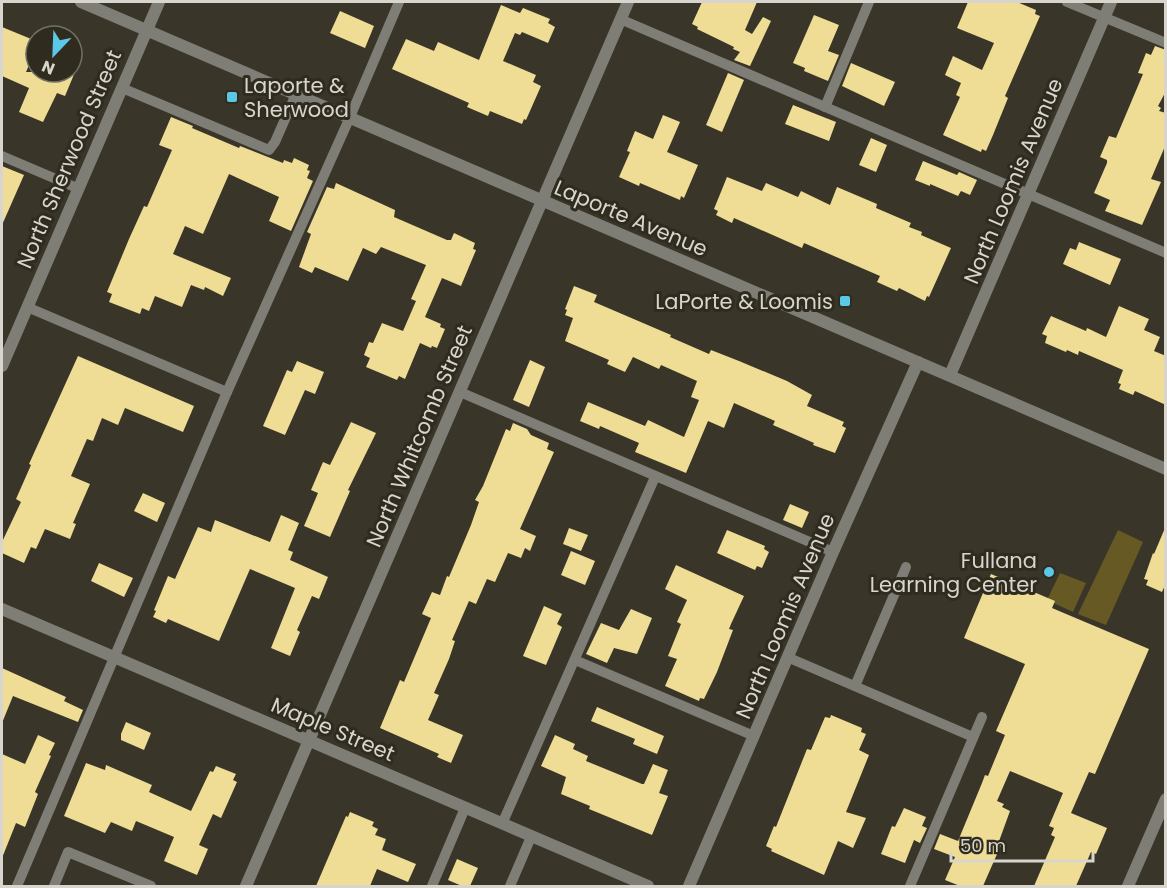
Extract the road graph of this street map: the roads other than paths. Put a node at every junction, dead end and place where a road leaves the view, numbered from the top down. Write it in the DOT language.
graph roads {
  1 [pos="81,2"];
  2 [pos="159,2"];
  3 [pos="399,2"];
  4 [pos="628,2"];
  5 [pos="869,2"];
  6 [pos="1068,2"];
  7 [pos="1111,2"];
  8 [pos="1104,18"];
  9 [pos="620,19"];
  10 [pos="146,29"];
  11 [pos="1166,43"];
  12 [pos="122,88"];
  13 [pos="296,94"];
  14 [pos="825,107"];
  15 [pos="350,117"];
  16 [pos="2,156"];
  17 [pos="77,188"];
  18 [pos="1028,193"];
  19 [pos="543,202"];
  20 [pos="1166,253"];
  21 [pos="27,307"];
  22 [pos="918,362"];
  23 [pos="2,366"];
  24 [pos="950,375"];
  25 [pos="227,392"];
  26 [pos="459,392"];
  27 [pos="1166,470"];
  28 [pos="655,477"];
  29 [pos="833,552"];
  30 [pos="906,567"];
  31 [pos="2,609"];
  32 [pos="114,656"];
  33 [pos="788,657"];
  34 [pos="575,660"];
  35 [pos="855,686"];
  36 [pos="982,717"];
  37 [pos="754,736"];
  38 [pos="973,737"];
  39 [pos="309,740"];
  40 [pos="1166,799"];
  41 [pos="465,808"];
  42 [pos="502,824"];
  43 [pos="531,837"];
  44 [pos="17,886"];
  45 [pos="54,886"];
  46 [pos="151,886"];
  47 [pos="246,886"];
  48 [pos="432,886"];
  49 [pos="510,886"];
  50 [pos="648,886"];
  51 [pos="689,886"];
  52 [pos="910,886"];
  53 [pos="1128,886"];
  1 -- 10 [label="street, Laporte Avenue"];
  2 -- 10 [label="street, North Sherwood Street"];
  3 -- 15 [label="lane"];
  4 -- 9 [label="street, North Whitcomb Street"];
  5 -- 14 [label="lane"];
  6 -- 8 [label="lane"];
  7 -- 8 [label="street, North Loomis Avenue"];
  8 -- 11 [label="lane"];
  8 -- 18 [label="street, North Loomis Avenue"];
  9 -- 14 [label="lane"];
  9 -- 19 [label="street, North Whitcomb Street"];
  10 -- 12 [label="street, North Sherwood Street"];
  10 -- 13 [label="street, Laporte Avenue"];
  12 -- 13 [label="lane"];
  12 -- 17 [label="street, North Sherwood Street"];
  13 -- 15 [label="street, Laporte Avenue"];
  14 -- 18 [label="lane"];
  15 -- 19 [label="street, Laporte Avenue"];
  15 -- 25 [label="lane"];
  16 -- 17 [label="lane"];
  17 -- 21 [label="street, North Sherwood Street"];
  18 -- 20 [label="lane"];
  18 -- 24 [label="street, North Loomis Avenue"];
  19 -- 22 [label="street, Laporte Avenue"];
  19 -- 26 [label="street, North Whitcomb Street"];
  21 -- 23 [label="street, North Sherwood Street"];
  21 -- 25 [label="lane"];
  22 -- 24 [label="street, Laporte Avenue"];
  22 -- 29 [label="street, North Loomis Avenue"];
  24 -- 27 [label="street, Laporte Avenue"];
  25 -- 32 [label="lane"];
  26 -- 28 [label="lane"];
  26 -- 39 [label="street, North Whitcomb Street"];
  28 -- 29 [label="lane"];
  28 -- 34 [label="lane"];
  29 -- 33 [label="street, North Loomis Avenue"];
  30 -- 35 [label="lane"];
  31 -- 32 [label="street, Maple Street"];
  32 -- 39 [label="street, Maple Street"];
  32 -- 44 [label="lane"];
  33 -- 35 [label="lane"];
  33 -- 37 [label="street, North Loomis Avenue"];
  34 -- 37 [label="lane"];
  34 -- 42 [label="lane"];
  35 -- 38 [label="lane"];
  36 -- 38 [label="lane"];
  37 -- 51 [label="street, North Loomis Avenue"];
  38 -- 52 [label="lane"];
  39 -- 41 [label="street, Maple Street"];
  39 -- 47 [label="street, North Whitcomb Street"];
  40 -- 53 [label="street"];
  41 -- 42 [label="street, Maple Street"];
  41 -- 48 [label="lane"];
  42 -- 43 [label="street, Maple Street"];
  43 -- 49 [label="lane"];
  43 -- 50 [label="street, Maple Street"];
  45 -- 46 [label="lane"];
}
